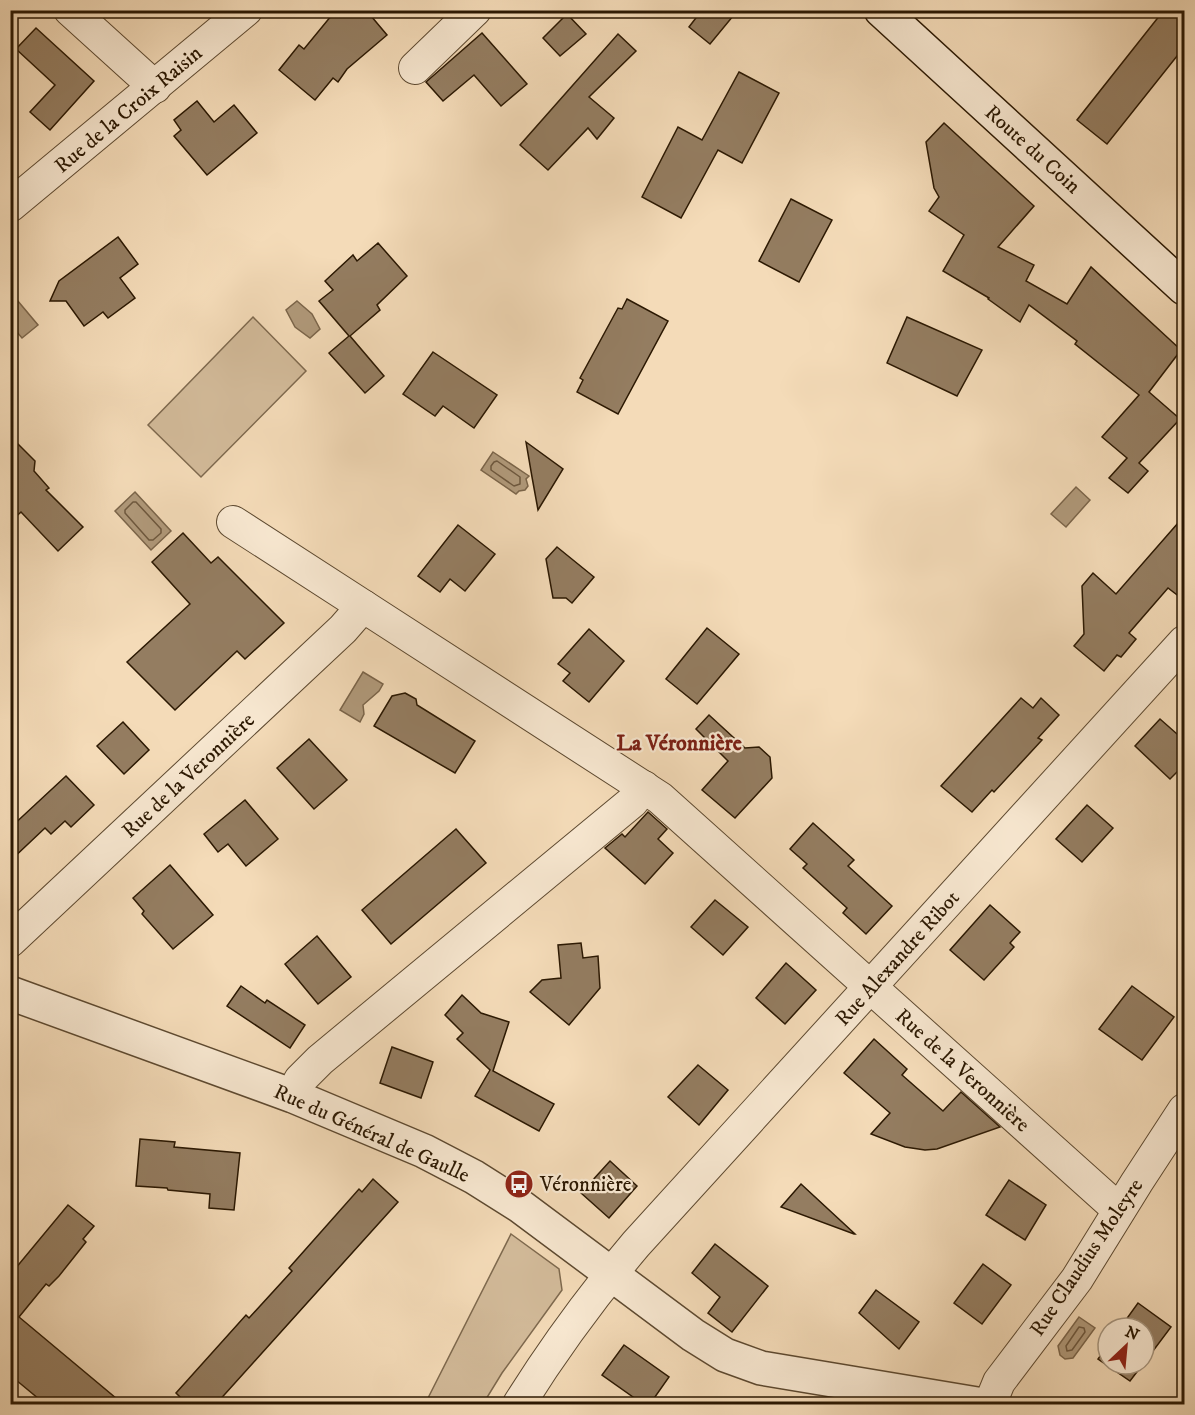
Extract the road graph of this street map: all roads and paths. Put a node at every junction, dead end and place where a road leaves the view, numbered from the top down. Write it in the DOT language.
graph roads {
  1 [pos="70,10"];
  2 [pos="246,10"];
  3 [pos="475,10"];
  4 [pos="881,10"];
  5 [pos="415,68"];
  6 [pos="155,87"];
  7 [pos="10,206"];
  8 [pos="1185,288"];
  9 [pos="233,522"];
  10 [pos="363,606"];
  11 [pos="1185,642"];
  12 [pos="644,787"];
  13 [pos="10,941"];
  14 [pos="871,987"];
  15 [pos="10,993"];
  16 [pos="293,1096"];
  17 [pos="1185,1110"];
  18 [pos="1119,1210"];
  19 [pos="610,1274"];
  20 [pos="519,1404"];
  21 [pos="977,1404"];
  22 [pos="990,1404"];
  1 -- 6 [label="street"];
  2 -- 6 [label="street, Rue de la Croix Raisin"];
  3 -- 5 [label="street"];
  4 -- 8 [label="street, Route du Coin"];
  6 -- 7 [label="street, Rue de la Croix Raisin"];
  9 -- 10 [label="street, Rue de la Veronnière"];
  10 -- 12 [label="street, Rue de la Veronnière"];
  10 -- 13 [label="street, Rue de la Veronnière"];
  11 -- 14 [label="street, Rue Alexandre Ribot"];
  12 -- 14 [label="street, Rue de la Veronnière"];
  12 -- 16 [label="street"];
  14 -- 18 [label="street, Rue de la Veronnière"];
  14 -- 19 [label="street, Rue Alexandre Ribot"];
  15 -- 16 [label="street, Rue du Général de Gaulle"];
  16 -- 19 [label="street, Rue du Général de Gaulle"];
  17 -- 18 [label="street, Rue Claudius Moleyre"];
  18 -- 22 [label="street, Rue Claudius Moleyre"];
  19 -- 20 [label="street, Rue Alexandre Ribot"];
  19 -- 21 [label="street, Rue du Général de Gaulle"];
}
